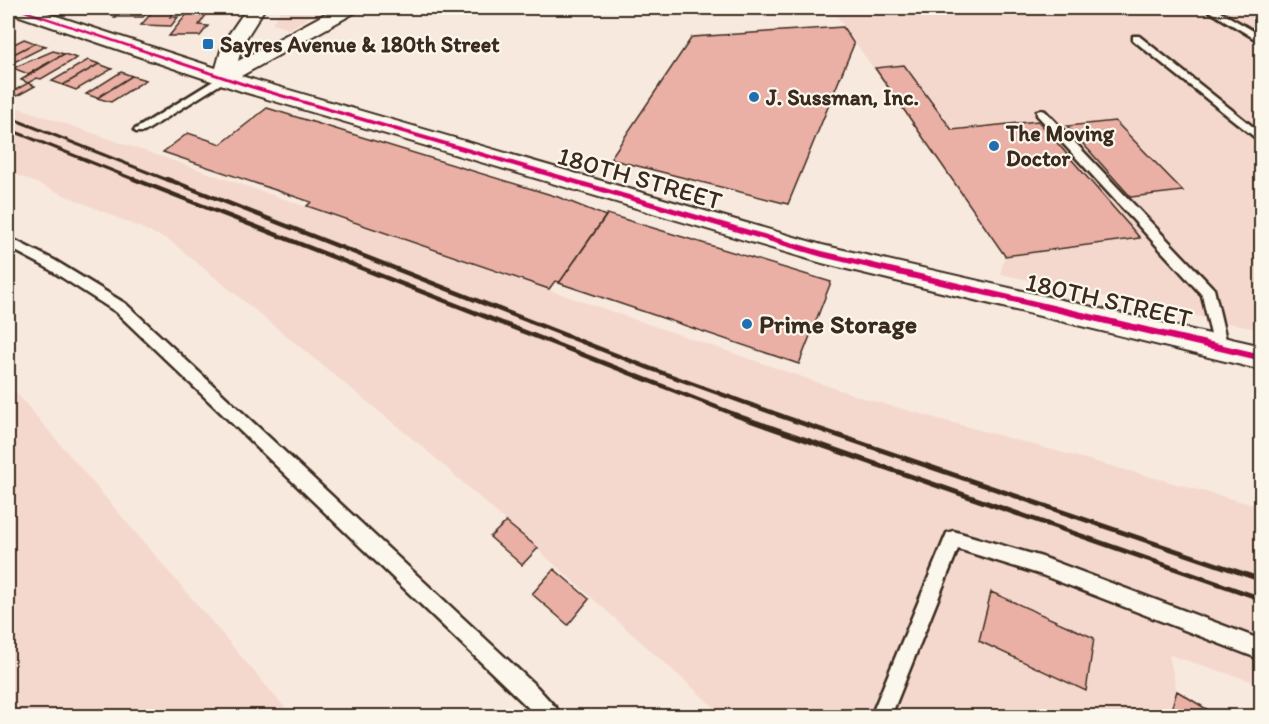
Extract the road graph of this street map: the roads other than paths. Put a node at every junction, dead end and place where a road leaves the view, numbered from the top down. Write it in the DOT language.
graph roads {
  1 [pos="15,8"];
  2 [pos="256,8"];
  3 [pos="349,8"];
  4 [pos="1208,8"];
  5 [pos="1136,38"];
  6 [pos="1262,39"];
  7 [pos="223,78"];
  8 [pos="1041,113"];
  9 [pos="140,130"];
  10 [pos="1262,140"];
  11 [pos="8,242"];
  12 [pos="1221,348"];
  13 [pos="1262,358"];
  14 [pos="1262,650"];
  15 [pos="550,717"];
  16 [pos="881,717"];
  1 -- 7 [label="street, 180TH STREET"];
  2 -- 7 [label="street"];
  3 -- 7 [label="street"];
  4 -- 6 [label="lane"];
  5 -- 10 [label="lane"];
  7 -- 9 [label="lane"];
  7 -- 12 [label="street, 180TH STREET"];
  8 -- 12 [label="lane"];
  11 -- 15 [label="lane"];
  12 -- 13 [label="street, 180TH STREET"];
  14 -- 16 [label="lane"];
}
